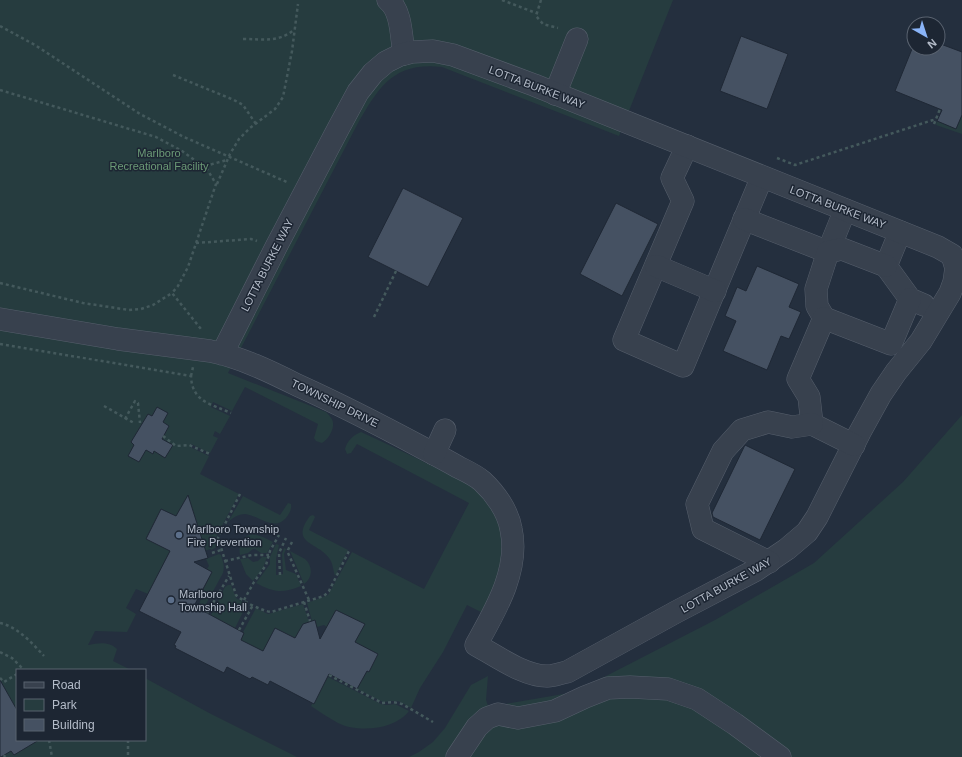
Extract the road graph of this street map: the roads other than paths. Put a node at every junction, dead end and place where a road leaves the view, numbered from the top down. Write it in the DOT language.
graph roads {
  1 [pos="388,0"];
  2 [pos="577,39"];
  3 [pos="404,54"];
  4 [pos="555,94"];
  5 [pos="687,146"];
  6 [pos="762,177"];
  7 [pos="844,210"];
  8 [pos="744,219"];
  9 [pos="900,232"];
  10 [pos="828,252"];
  11 [pos="656,266"];
  12 [pos="886,266"];
  13 [pos="715,291"];
  14 [pos="910,298"];
  15 [pos="939,312"];
  16 [pos="824,318"];
  17 [pos="0,319"];
  18 [pos="222,354"];
  19 [pos="812,424"];
  20 [pos="445,430"];
  21 [pos="854,445"];
  22 [pos="434,454"];
  23 [pos="769,562"];
  24 [pos="476,646"];
  25 [pos="457,757"];
  26 [pos="780,757"];
  1 -- 3 [label="lane"];
  2 -- 4 [label="lane"];
  3 -- 4 [label="lane, LOTTA BURKE WAY"];
  3 -- 18 [label="lane, LOTTA BURKE WAY"];
  4 -- 5 [label="lane, LOTTA BURKE WAY"];
  5 -- 6 [label="lane, LOTTA BURKE WAY"];
  5 -- 11 [label="lane"];
  6 -- 7 [label="lane, LOTTA BURKE WAY"];
  6 -- 8 [label="lane"];
  7 -- 9 [label="lane, LOTTA BURKE WAY"];
  7 -- 10 [label="lane"];
  8 -- 10 [label="lane"];
  8 -- 13 [label="lane"];
  9 -- 12 [label="lane"];
  9 -- 15 [label="lane, LOTTA BURKE WAY"];
  10 -- 12 [label="lane"];
  10 -- 16 [label="lane"];
  11 -- 13 [label="lane"];
  11 -- 13 [label="lane"];
  12 -- 14 [label="lane"];
  14 -- 15 [label="lane"];
  14 -- 16 [label="lane"];
  15 -- 21 [label="lane, LOTTA BURKE WAY"];
  16 -- 19 [label="lane"];
  17 -- 18 [label="lane, TOWNSHIP DRIVE"];
  18 -- 22 [label="lane, TOWNSHIP DRIVE"];
  19 -- 21 [label="lane"];
  19 -- 23 [label="lane"];
  20 -- 22 [label="lane"];
  21 -- 23 [label="lane, LOTTA BURKE WAY"];
  22 -- 24 [label="lane, TOWNSHIP DRIVE"];
  23 -- 24 [label="lane, LOTTA BURKE WAY"];
  25 -- 26 [label="lane"];
}
